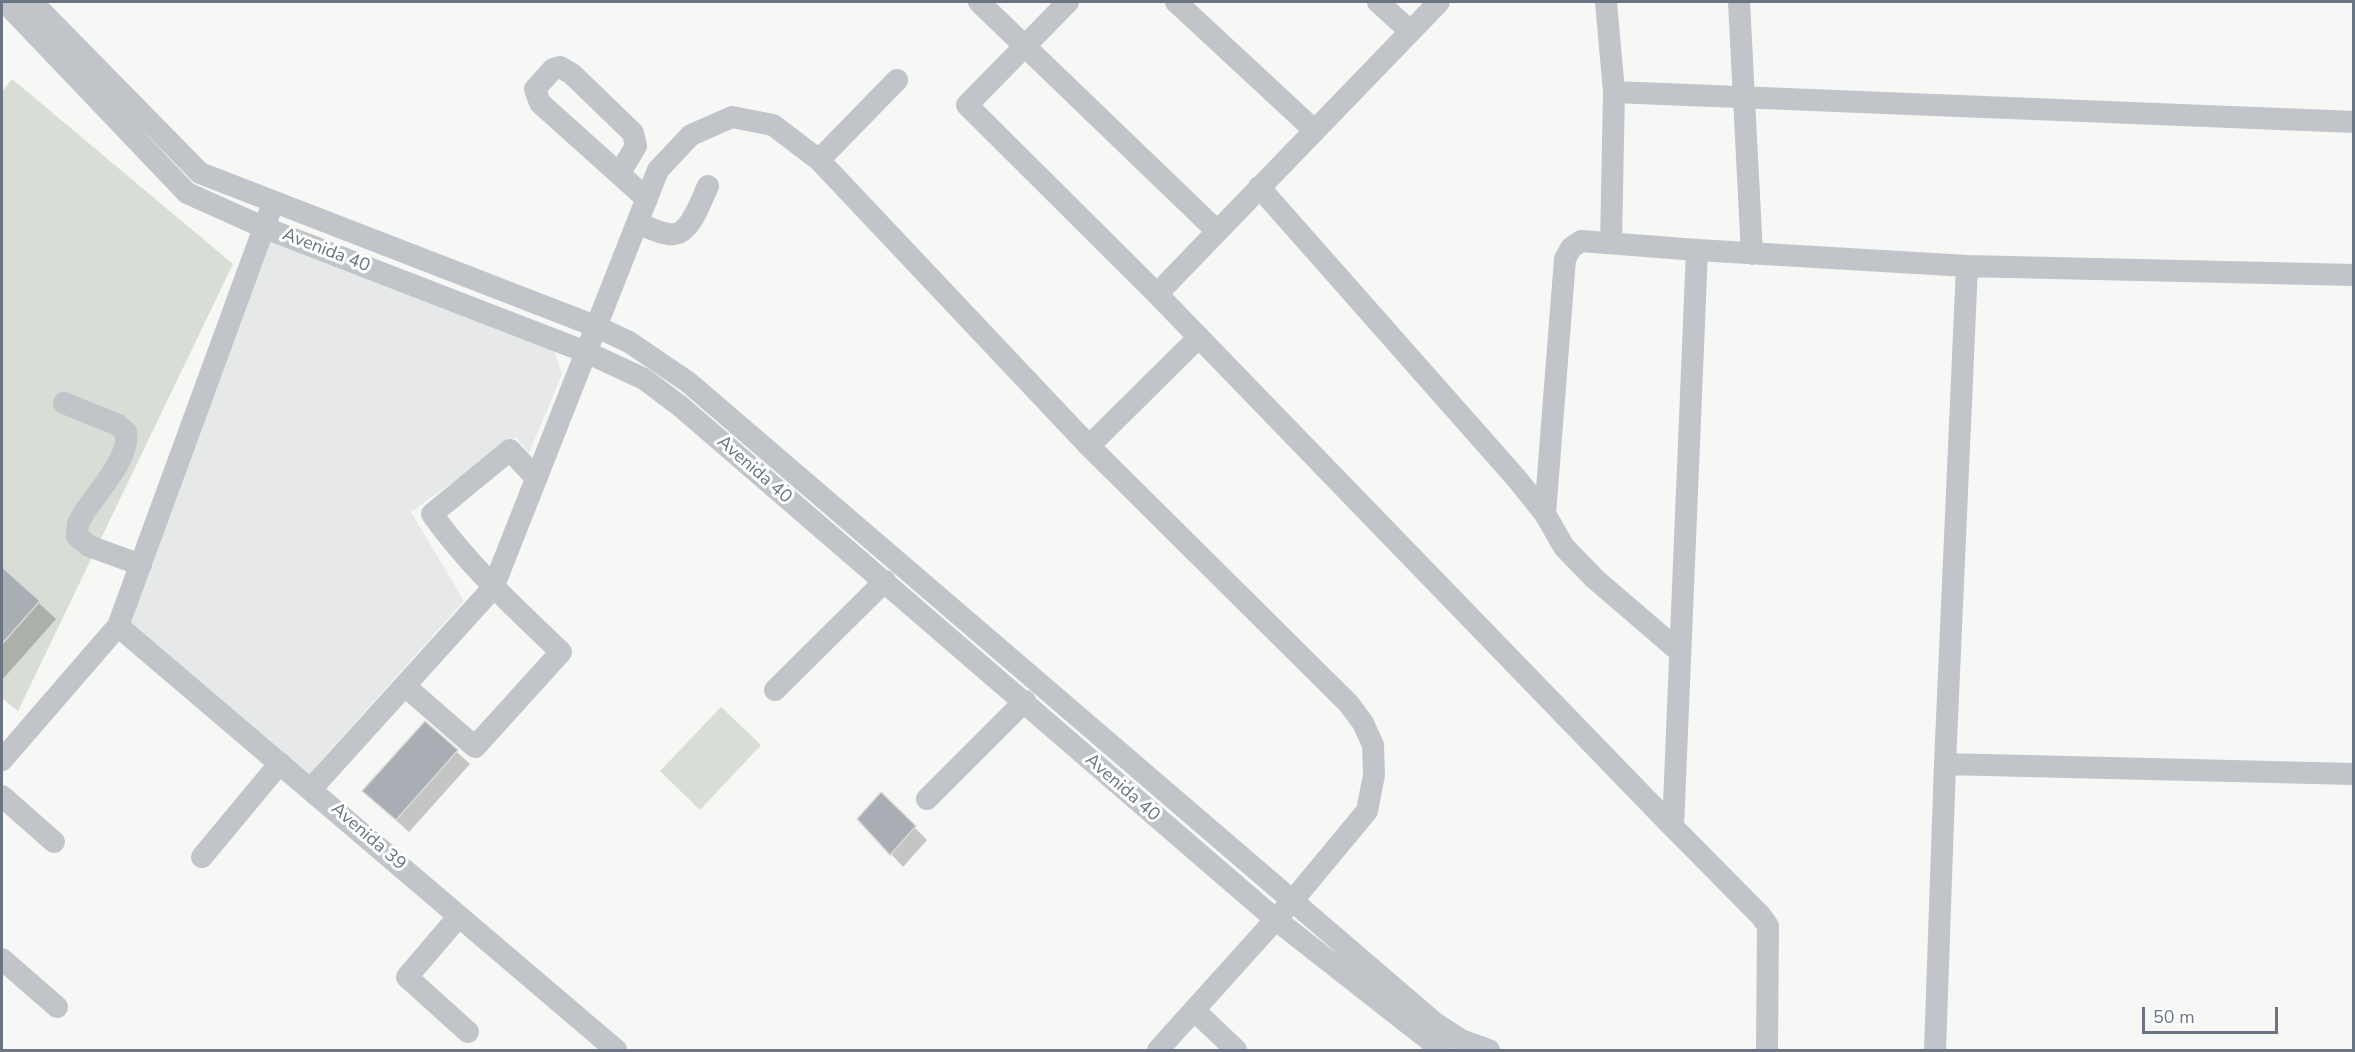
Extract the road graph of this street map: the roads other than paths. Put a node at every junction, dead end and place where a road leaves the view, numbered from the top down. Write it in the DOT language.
graph roads {
  1 [pos="5,2"];
  2 [pos="32,2"];
  3 [pos="979,2"];
  4 [pos="1068,2"];
  5 [pos="1176,2"];
  6 [pos="1378,2"];
  7 [pos="1439,2"];
  8 [pos="1606,2"];
  9 [pos="1739,2"];
  10 [pos="1410,31"];
  11 [pos="51,36"];
  12 [pos="1025,46"];
  13 [pos="897,80"];
  14 [pos="1614,92"];
  15 [pos="1746,96"];
  16 [pos="2354,122"];
  17 [pos="1314,130"];
  18 [pos="819,160"];
  19 [pos="619,174"];
  20 [pos="708,186"];
  21 [pos="1258,187"];
  22 [pos="647,199"];
  23 [pos="272,202"];
  24 [pos="637,224"];
  25 [pos="266,228"];
  26 [pos="1217,231"];
  27 [pos="1611,243"];
  28 [pos="1697,250"];
  29 [pos="1752,254"];
  30 [pos="1967,266"];
  31 [pos="2354,275"];
  32 [pos="1157,294"];
  33 [pos="595,326"];
  34 [pos="1199,337"];
  35 [pos="586,352"];
  36 [pos="64,404"];
  37 [pos="1089,446"];
  38 [pos="537,478"];
  39 [pos="1545,514"];
  40 [pos="141,564"];
  41 [pos="885,581"];
  42 [pos="493,588"];
  43 [pos="118,626"];
  44 [pos="1680,652"];
  45 [pos="405,686"];
  46 [pos="775,690"];
  47 [pos="1025,701"];
  48 [pos="2,760"];
  49 [pos="280,763"];
  50 [pos="1945,764"];
  51 [pos="2354,774"];
  52 [pos="311,789"];
  53 [pos="2,796"];
  54 [pos="927,800"];
  55 [pos="1673,827"];
  56 [pos="54,842"];
  57 [pos="202,857"];
  58 [pos="1294,899"];
  59 [pos="459,916"];
  60 [pos="1275,919"];
  61 [pos="2,959"];
  62 [pos="57,1007"];
  63 [pos="1194,1010"];
  64 [pos="468,1032"];
  65 [pos="1422,1041"];
  66 [pos="1452,1047"];
  67 [pos="616,1050"];
  68 [pos="1158,1050"];
  69 [pos="1236,1050"];
  70 [pos="1484,1050"];
  71 [pos="1767,1050"];
  72 [pos="1935,1050"];
  1 -- 11 [label="street, Avenida 40"];
  2 -- 11 [label="street, Avenida 40"];
  3 -- 12 [label="street"];
  4 -- 12 [label="street"];
  5 -- 17 [label="street"];
  6 -- 10 [label="street"];
  7 -- 10 [label="street"];
  8 -- 14 [label="street"];
  9 -- 15 [label="street"];
  10 -- 17 [label="street"];
  11 -- 23 [label="street, Avenida 40"];
  11 -- 25 [label="street, Avenida 40"];
  12 -- 26 [label="street"];
  12 -- 32 [label="street"];
  13 -- 18 [label="street"];
  14 -- 15 [label="street"];
  14 -- 27 [label="street"];
  15 -- 16 [label="street"];
  15 -- 29 [label="street"];
  17 -- 21 [label="street"];
  18 -- 22 [label="street"];
  18 -- 37 [label="street"];
  19 -- 19 [label="street"];
  19 -- 22 [label="street"];
  20 -- 24 [label="street"];
  21 -- 26 [label="street"];
  21 -- 39 [label="street"];
  22 -- 24 [label="street"];
  23 -- 25 [label="street"];
  23 -- 33 [label="street, Avenida 40"];
  24 -- 33 [label="street"];
  25 -- 35 [label="street, Avenida 40"];
  25 -- 40 [label="street"];
  26 -- 32 [label="street"];
  27 -- 28 [label="street"];
  27 -- 39 [label="street"];
  28 -- 29 [label="street"];
  28 -- 44 [label="street"];
  29 -- 30 [label="street"];
  30 -- 31 [label="street"];
  30 -- 50 [label="street"];
  32 -- 34 [label="street"];
  33 -- 35 [label="street"];
  33 -- 58 [label="street, Avenida 40"];
  34 -- 37 [label="street"];
  34 -- 55 [label="street"];
  35 -- 38 [label="street"];
  35 -- 41 [label="street, Avenida 40"];
  36 -- 40 [label="street"];
  37 -- 58 [label="street"];
  38 -- 42 [label="street"];
  38 -- 42 [label="street"];
  39 -- 44 [label="street"];
  40 -- 43 [label="street"];
  41 -- 46 [label="street"];
  41 -- 47 [label="street, Avenida 40"];
  42 -- 45 [label="street"];
  42 -- 45 [label="street"];
  43 -- 48 [label="street"];
  43 -- 49 [label="street, Avenida 39"];
  44 -- 55 [label="street"];
  45 -- 52 [label="street"];
  47 -- 54 [label="street"];
  47 -- 60 [label="street, Avenida 40"];
  49 -- 52 [label="street, Avenida 39"];
  49 -- 57 [label="street"];
  50 -- 51 [label="street"];
  50 -- 72 [label="street"];
  52 -- 59 [label="street, Avenida 39"];
  53 -- 56 [label="street"];
  55 -- 71 [label="street"];
  58 -- 60 [label="street"];
  58 -- 66 [label="street, Avenida 40"];
  59 -- 64 [label="street"];
  59 -- 67 [label="street, Avenida 39"];
  60 -- 63 [label="street"];
  60 -- 65 [label="street, Avenida 40"];
  61 -- 62 [label="street"];
  63 -- 68 [label="street"];
  63 -- 69 [label="street"];
  65 -- 66 [label="street, Avenida 40"];
  66 -- 70 [label="street"];
}
